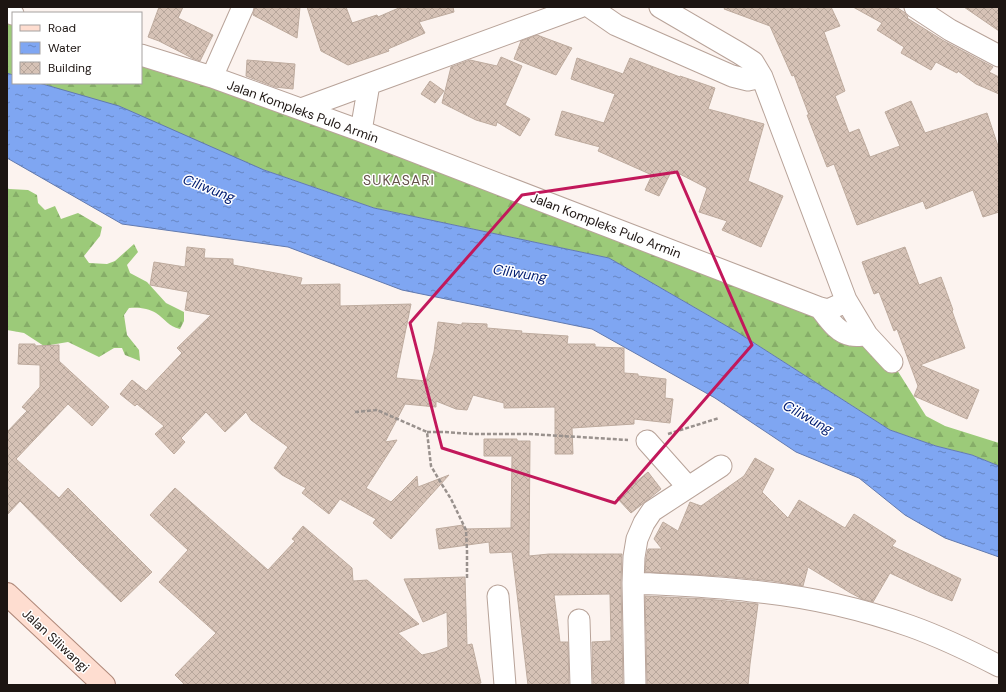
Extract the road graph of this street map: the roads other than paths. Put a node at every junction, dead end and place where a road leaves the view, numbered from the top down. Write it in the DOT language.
graph roads {
  1 [pos="243,7"];
  2 [pos="580,7"];
  3 [pos="590,7"];
  4 [pos="660,7"];
  5 [pos="915,7"];
  6 [pos="142,55"];
  7 [pos="999,56"];
  8 [pos="212,77"];
  9 [pos="762,77"];
  10 [pos="369,84"];
  11 [pos="301,109"];
  12 [pos="361,131"];
  13 [pos="846,300"];
  14 [pos="820,308"];
  15 [pos="867,335"];
  16 [pos="892,362"];
  17 [pos="647,441"];
  18 [pos="721,466"];
  19 [pos="688,487"];
  20 [pos="633,583"];
  21 [pos="7,594"];
  22 [pos="498,596"];
  23 [pos="579,620"];
  24 [pos="999,666"];
  25 [pos="104,685"];
  26 [pos="505,685"];
  27 [pos="581,685"];
  28 [pos="635,685"];
  1 -- 8 [label="street"];
  2 -- 10 [label="street"];
  3 -- 9 [label="street"];
  4 -- 9 [label="street"];
  5 -- 7 [label="street"];
  6 -- 8 [label="street, Jalan Kompleks Pulo Armin"];
  8 -- 11 [label="street, Jalan Kompleks Pulo Armin"];
  9 -- 13 [label="street"];
  10 -- 11 [label="street"];
  10 -- 12 [label="street"];
  11 -- 12 [label="street, Jalan Kompleks Pulo Armin"];
  12 -- 14 [label="street, Jalan Kompleks Pulo Armin"];
  13 -- 14 [label="street"];
  13 -- 15 [label="street"];
  14 -- 15 [label="street"];
  15 -- 16 [label="street"];
  17 -- 19 [label="street"];
  18 -- 19 [label="street"];
  19 -- 20 [label="street"];
  20 -- 24 [label="street"];
  20 -- 28 [label="street"];
  21 -- 25 [label="main road, Jalan Siliwangi"];
  22 -- 26 [label="street"];
  23 -- 27 [label="street"];
}
